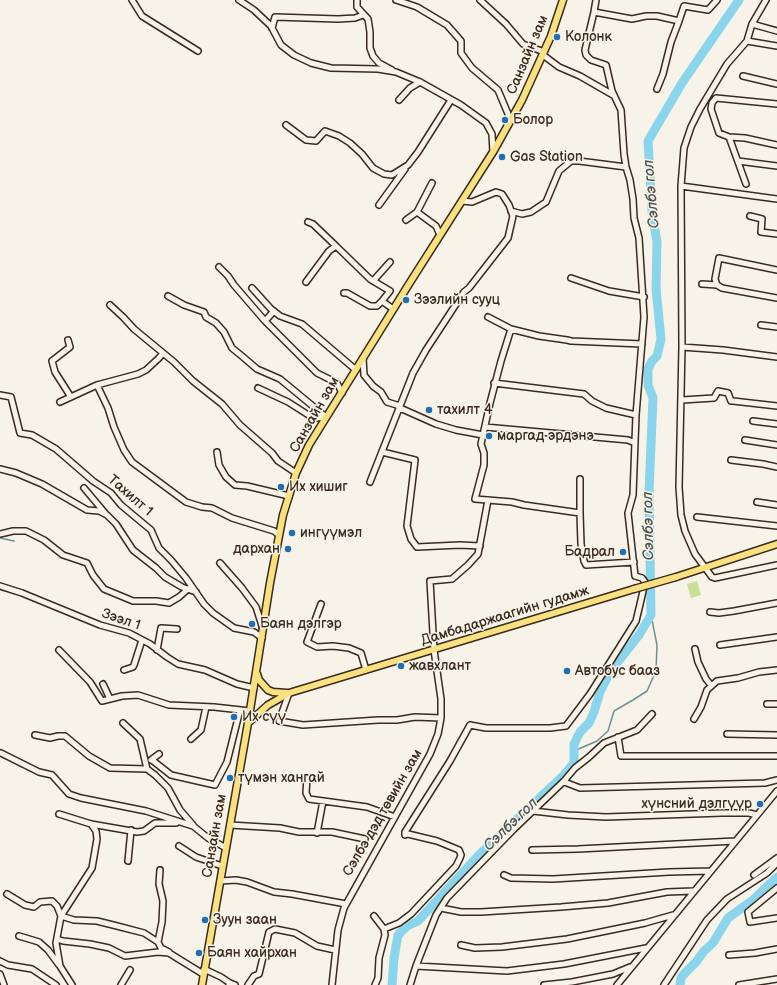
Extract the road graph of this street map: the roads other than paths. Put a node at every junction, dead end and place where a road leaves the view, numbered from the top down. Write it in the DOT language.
graph roads {
  1 [pos="132,0"];
  2 [pos="239,0"];
  3 [pos="357,0"];
  4 [pos="396,0"];
  5 [pos="480,0"];
  6 [pos="563,0"];
  7 [pos="596,0"];
  8 [pos="717,0"];
  9 [pos="766,0"];
  10 [pos="594,12"];
  11 [pos="363,15"];
  12 [pos="679,21"];
  13 [pos="752,24"];
  14 [pos="272,28"];
  15 [pos="777,30"];
  16 [pos="747,41"];
  17 [pos="777,46"];
  18 [pos="198,51"];
  19 [pos="543,54"];
  20 [pos="396,72"];
  21 [pos="743,76"];
  22 [pos="420,82"];
  23 [pos="777,84"];
  24 [pos="657,88"];
  25 [pos="614,95"];
  26 [pos="399,100"];
  27 [pos="451,100"];
  28 [pos="777,104"];
  29 [pos="511,120"];
  30 [pos="286,125"];
  31 [pos="729,137"];
  32 [pos="777,145"];
  33 [pos="493,152"];
  34 [pos="738,161"];
  35 [pos="408,166"];
  36 [pos="777,166"];
  37 [pos="626,167"];
  38 [pos="432,183"];
  39 [pos="746,184"];
  40 [pos="681,186"];
  41 [pos="777,199"];
  42 [pos="462,201"];
  43 [pos="378,205"];
  44 [pos="511,211"];
  45 [pos="417,212"];
  46 [pos="750,216"];
  47 [pos="406,220"];
  48 [pos="308,222"];
  49 [pos="777,234"];
  50 [pos="440,235"];
  51 [pos="336,246"];
  52 [pos="390,262"];
  53 [pos="219,267"];
  54 [pos="777,270"];
  55 [pos="571,278"];
  56 [pos="373,281"];
  57 [pos="306,282"];
  58 [pos="702,284"];
  59 [pos="717,285"];
  60 [pos="252,288"];
  61 [pos="344,293"];
  62 [pos="168,296"];
  63 [pos="644,297"];
  64 [pos="777,298"];
  65 [pos="382,302"];
  66 [pos="110,305"];
  67 [pos="394,309"];
  68 [pos="274,311"];
  69 [pos="488,317"];
  70 [pos="264,321"];
  71 [pos="761,325"];
  72 [pos="777,327"];
  73 [pos="512,329"];
  74 [pos="68,340"];
  75 [pos="642,344"];
  76 [pos="682,348"];
  77 [pos="163,353"];
  78 [pos="777,357"];
  79 [pos="363,358"];
  80 [pos="356,370"];
  81 [pos="494,383"];
  82 [pos="97,385"];
  83 [pos="258,388"];
  84 [pos="342,393"];
  85 [pos="0,395"];
  86 [pos="70,397"];
  87 [pos="682,400"];
  88 [pos="60,402"];
  89 [pos="777,406"];
  90 [pos="400,407"];
  91 [pos="636,415"];
  92 [pos="326,417"];
  93 [pos="753,421"];
  94 [pos="777,424"];
  95 [pos="485,428"];
  96 [pos="483,435"];
  97 [pos="745,440"];
  98 [pos="634,443"];
  99 [pos="777,445"];
  100 [pos="217,452"];
  101 [pos="382,452"];
  102 [pos="731,460"];
  103 [pos="777,467"];
  104 [pos="0,469"];
  105 [pos="296,473"];
  106 [pos="580,479"];
  107 [pos="370,482"];
  108 [pos="84,488"];
  109 [pos="289,496"];
  110 [pos="488,500"];
  111 [pos="757,502"];
  112 [pos="777,505"];
  113 [pos="580,513"];
  114 [pos="107,515"];
  115 [pos="696,517"];
  116 [pos="777,526"];
  117 [pos="0,534"];
  118 [pos="279,535"];
  119 [pos="777,544"];
  120 [pos="480,546"];
  121 [pos="634,562"];
  122 [pos="220,563"];
  123 [pos="777,565"];
  124 [pos="704,567"];
  125 [pos="0,586"];
  126 [pos="188,589"];
  127 [pos="196,592"];
  128 [pos="777,603"];
  129 [pos="321,604"];
  130 [pos="710,612"];
  131 [pos="178,629"];
  132 [pos="263,630"];
  133 [pos="262,638"];
  134 [pos="777,638"];
  135 [pos="142,640"];
  136 [pos="720,645"];
  137 [pos="696,649"];
  138 [pos="59,650"];
  139 [pos="158,650"];
  140 [pos="434,650"];
  141 [pos="124,670"];
  142 [pos="366,670"];
  143 [pos="777,670"];
  144 [pos="256,673"];
  145 [pos="103,684"];
  146 [pos="711,685"];
  147 [pos="254,688"];
  148 [pos="289,693"];
  149 [pos="110,699"];
  150 [pos="767,704"];
  151 [pos="777,704"];
  152 [pos="206,707"];
  153 [pos="240,710"];
  154 [pos="250,711"];
  155 [pos="652,714"];
  156 [pos="441,718"];
  157 [pos="694,719"];
  158 [pos="123,723"];
  159 [pos="248,723"];
  160 [pos="727,734"];
  161 [pos="35,735"];
  162 [pos="777,735"];
  163 [pos="618,737"];
  164 [pos="190,738"];
  165 [pos="1,753"];
  166 [pos="159,754"];
  167 [pos="777,756"];
  168 [pos="146,760"];
  169 [pos="152,760"];
  170 [pos="147,769"];
  171 [pos="308,777"];
  172 [pos="564,780"];
  173 [pos="777,780"];
  174 [pos="777,791"];
  175 [pos="323,801"];
  176 [pos="533,811"];
  177 [pos="58,814"];
  178 [pos="757,815"];
  179 [pos="395,817"];
  180 [pos="91,824"];
  181 [pos="230,825"];
  182 [pos="193,826"];
  183 [pos="131,830"];
  184 [pos="318,832"];
  185 [pos="365,839"];
  186 [pos="735,841"];
  187 [pos="179,846"];
  188 [pos="226,848"];
  189 [pos="532,850"];
  190 [pos="777,858"];
  191 [pos="128,861"];
  192 [pos="777,863"];
  193 [pos="222,866"];
  194 [pos="160,870"];
  195 [pos="710,871"];
  196 [pos="504,876"];
  197 [pos="754,876"];
  198 [pos="220,881"];
  199 [pos="777,888"];
  200 [pos="693,891"];
  201 [pos="7,894"];
  202 [pos="346,904"];
  203 [pos="440,908"];
  204 [pos="674,915"];
  205 [pos="61,916"];
  206 [pos="374,916"];
  207 [pos="777,918"];
  208 [pos="384,929"];
  209 [pos="19,936"];
  210 [pos="57,939"];
  211 [pos="158,942"];
  212 [pos="461,945"];
  213 [pos="646,948"];
  214 [pos="777,949"];
  215 [pos="335,950"];
  216 [pos="169,953"];
  217 [pos="729,955"];
  218 [pos="0,961"];
  219 [pos="60,966"];
  220 [pos="416,966"];
  221 [pos="631,967"];
  222 [pos="130,970"];
  223 [pos="204,971"];
  224 [pos="0,974"];
  225 [pos="777,979"];
  226 [pos="229,984"];
  227 [pos="4,985"];
  228 [pos="56,985"];
  229 [pos="72,985"];
  230 [pos="122,985"];
  231 [pos="202,985"];
  232 [pos="236,985"];
  233 [pos="248,985"];
  234 [pos="332,985"];
  235 [pos="375,985"];
  236 [pos="410,985"];
  237 [pos="544,985"];
  238 [pos="617,985"];
  239 [pos="664,985"];
  240 [pos="739,985"];
  1 -- 18 [label="street"];
  2 -- 14 [label="street"];
  3 -- 11 [label="street"];
  4 -- 29 [label="street"];
  5 -- 19 [label="street"];
  6 -- 19 [label="main road, Санзайн зам"];
  7 -- 10 [label="street"];
  8 -- 12 [label="street"];
  9 -- 13 [label="street"];
  10 -- 12 [label="street"];
  10 -- 25 [label="street"];
  11 -- 14 [label="street"];
  11 -- 20 [label="street"];
  12 -- 24 [label="street"];
  13 -- 15 [label="street"];
  13 -- 16 [label="street"];
  14 -- 20 [label="street"];
  16 -- 17 [label="street"];
  16 -- 40 [label="street"];
  19 -- 25 [label="street"];
  19 -- 29 [label="main road, Санзайн зам"];
  20 -- 22 [label="street"];
  21 -- 23 [label="street"];
  22 -- 26 [label="street"];
  22 -- 27 [label="street"];
  25 -- 37 [label="street"];
  27 -- 33 [label="street"];
  27 -- 35 [label="street"];
  28 -- 31 [label="street"];
  29 -- 33 [label="main road, Санзайн зам"];
  30 -- 35 [label="street"];
  31 -- 32 [label="street"];
  31 -- 34 [label="street"];
  33 -- 42 [label="main road, Санзайн зам"];
  34 -- 36 [label="street"];
  34 -- 39 [label="street"];
  35 -- 43 [label="street"];
  37 -- 44 [label="street"];
  37 -- 63 [label="street"];
  38 -- 45 [label="street"];
  40 -- 41 [label="street"];
  40 -- 76 [label="street"];
  42 -- 44 [label="street"];
  42 -- 50 [label="main road, Санзайн зам"];
  44 -- 90 [label="street"];
  45 -- 47 [label="street"];
  45 -- 50 [label="street"];
  46 -- 49 [label="street"];
  48 -- 51 [label="street"];
  50 -- 67 [label="main road, Санзайн зам"];
  51 -- 56 [label="street"];
  51 -- 57 [label="street"];
  52 -- 56 [label="street"];
  53 -- 70 [label="street"];
  54 -- 59 [label="street"];
  55 -- 63 [label="street"];
  56 -- 65 [label="street"];
  58 -- 59 [label="street"];
  59 -- 64 [label="street"];
  60 -- 68 [label="street"];
  61 -- 65 [label="street"];
  62 -- 92 [label="street"];
  63 -- 75 [label="street"];
  65 -- 67 [label="street"];
  66 -- 77 [label="street"];
  67 -- 79 [label="main road, Санзайн зам"];
  68 -- 70 [label="street"];
  68 -- 80 [label="street"];
  69 -- 73 [label="street"];
  70 -- 84 [label="street"];
  71 -- 72 [label="street"];
  73 -- 75 [label="street"];
  73 -- 81 [label="street"];
  74 -- 86 [label="street"];
  75 -- 91 [label="street"];
  76 -- 78 [label="street"];
  76 -- 87 [label="street"];
  77 -- 82 [label="street"];
  77 -- 105 [label="street"];
  79 -- 80 [label="main road, Санзайн зам"];
  79 -- 90 [label="street"];
  80 -- 84 [label="main road, Санзайн зам"];
  81 -- 91 [label="street"];
  81 -- 95 [label="street"];
  82 -- 86 [label="street"];
  82 -- 118 [label="street"];
  83 -- 92 [label="street"];
  84 -- 92 [label="main road, Санзайн зам"];
  85 -- 127 [label="street, Тахилт 1"];
  86 -- 88 [label="street"];
  87 -- 89 [label="street"];
  87 -- 124 [label="street"];
  90 -- 96 [label="street"];
  90 -- 101 [label="street"];
  91 -- 98 [label="street"];
  92 -- 105 [label="main road, Санзайн зам"];
  93 -- 94 [label="street"];
  95 -- 96 [label="street"];
  95 -- 98 [label="street"];
  96 -- 110 [label="street"];
  97 -- 99 [label="street"];
  98 -- 121 [label="street"];
  100 -- 109 [label="street"];
  101 -- 107 [label="street"];
  101 -- 120 [label="street"];
  102 -- 103 [label="street"];
  104 -- 114 [label="street"];
  105 -- 109 [label="main road, Санзайн зам"];
  106 -- 113 [label="street"];
  108 -- 114 [label="street"];
  109 -- 118 [label="main road, Санзайн зам"];
  110 -- 113 [label="street"];
  110 -- 120 [label="street"];
  111 -- 112 [label="street"];
  113 -- 121 [label="street"];
  114 -- 126 [label="street"];
  115 -- 116 [label="street"];
  117 -- 126 [label="street"];
  118 -- 132 [label="main road, Санзайн зам"];
  119 -- 124 [label="main road, Дамбадаржаагийн гудамж"];
  120 -- 140 [label="street, Сэлбэ дэд төвийн зам"];
  121 -- 208 [label="street"];
  122 -- 132 [label="street"];
  123 -- 124 [label="street"];
  124 -- 140 [label="main road, Дамбадаржаагийн гудамж, bridge"];
  125 -- 135 [label="street, Зээл 1"];
  126 -- 127 [label="street"];
  127 -- 133 [label="street, Тахилт 1"];
  128 -- 130 [label="street"];
  129 -- 142 [label="street"];
  131 -- 139 [label="street"];
  132 -- 133 [label="main road, Санзайн зам"];
  133 -- 144 [label="main road, Санзайн зам"];
  134 -- 136 [label="street"];
  135 -- 139 [label="street, Зээл 1"];
  135 -- 141 [label="street"];
  137 -- 146 [label="street"];
  138 -- 149 [label="street"];
  139 -- 147 [label="street, Зээл 1"];
  140 -- 142 [label="main road, Дамбадаржаагийн гудамж"];
  140 -- 156 [label="street, Сэлбэ дэд төвийн зам"];
  142 -- 148 [label="main road, Дамбадаржаагийн гудамж"];
  143 -- 146 [label="street"];
  144 -- 147 [label="main road, Санзайн зам"];
  144 -- 148 [label="main road"];
  145 -- 149 [label="street"];
  146 -- 157 [label="street"];
  147 -- 154 [label="main road, Санзайн зам"];
  148 -- 156 [label="street"];
  148 -- 159 [label="main road, Дамбадаржаагийн гудамж"];
  149 -- 152 [label="street"];
  150 -- 151 [label="street"];
  152 -- 153 [label="street"];
  152 -- 164 [label="street"];
  153 -- 154 [label="street"];
  153 -- 169 [label="street"];
  154 -- 159 [label="main road, Санзайн зам"];
  155 -- 163 [label="street"];
  156 -- 179 [label="street, Сэлбэ дэд төвийн зам"];
  158 -- 168 [label="street"];
  159 -- 181 [label="main road, Санзайн зам"];
  160 -- 162 [label="street"];
  161 -- 170 [label="street"];
  163 -- 167 [label="street"];
  163 -- 172 [label="street"];
  165 -- 182 [label="street"];
  166 -- 169 [label="street"];
  168 -- 169 [label="street"];
  168 -- 170 [label="street"];
  170 -- 182 [label="street"];
  171 -- 175 [label="street"];
  172 -- 173 [label="street"];
  172 -- 176 [label="street"];
  174 -- 178 [label="street"];
  175 -- 179 [label="street"];
  175 -- 184 [label="street"];
  176 -- 178 [label="street"];
  176 -- 203 [label="street"];
  177 -- 180 [label="street"];
  178 -- 186 [label="street"];
  179 -- 202 [label="street, Сэлбэ дэд төвийн зам"];
  180 -- 183 [label="street"];
  180 -- 205 [label="street"];
  181 -- 184 [label="street"];
  181 -- 188 [label="main road, Санзайн зам"];
  182 -- 183 [label="street"];
  182 -- 188 [label="street"];
  183 -- 191 [label="street"];
  184 -- 185 [label="street"];
  186 -- 189 [label="street"];
  186 -- 195 [label="street"];
  187 -- 193 [label="street"];
  188 -- 193 [label="main road, Санзайн зам"];
  190 -- 197 [label="street"];
  192 -- 239 [label="street"];
  193 -- 198 [label="main road, Санзайн зам"];
  194 -- 211 [label="street"];
  195 -- 196 [label="street"];
  195 -- 200 [label="street"];
  198 -- 202 [label="street"];
  198 -- 223 [label="main road, Санзайн зам"];
  199 -- 207 [label="street"];
  200 -- 203 [label="street"];
  200 -- 204 [label="street"];
  201 -- 205 [label="street"];
  202 -- 215 [label="street, Сэлбэ дэд төвийн зам"];
  203 -- 220 [label="street"];
  204 -- 212 [label="street"];
  204 -- 213 [label="street"];
  205 -- 210 [label="street"];
  205 -- 211 [label="street"];
  206 -- 208 [label="street"];
  208 -- 235 [label="street"];
  209 -- 219 [label="street"];
  210 -- 216 [label="street"];
  210 -- 219 [label="street"];
  211 -- 216 [label="street"];
  213 -- 220 [label="street"];
  213 -- 221 [label="street"];
  214 -- 217 [label="street"];
  215 -- 233 [label="street"];
  215 -- 234 [label="street, Сэлбэ дэд төвийн зам"];
  216 -- 223 [label="street"];
  218 -- 228 [label="street"];
  219 -- 229 [label="street"];
  220 -- 236 [label="street"];
  221 -- 237 [label="street"];
  221 -- 238 [label="street"];
  222 -- 230 [label="street"];
  223 -- 226 [label="street"];
  223 -- 231 [label="main road, Санзайн зам"];
  224 -- 227 [label="street"];
  225 -- 240 [label="street"];
  226 -- 232 [label="street"];
}
